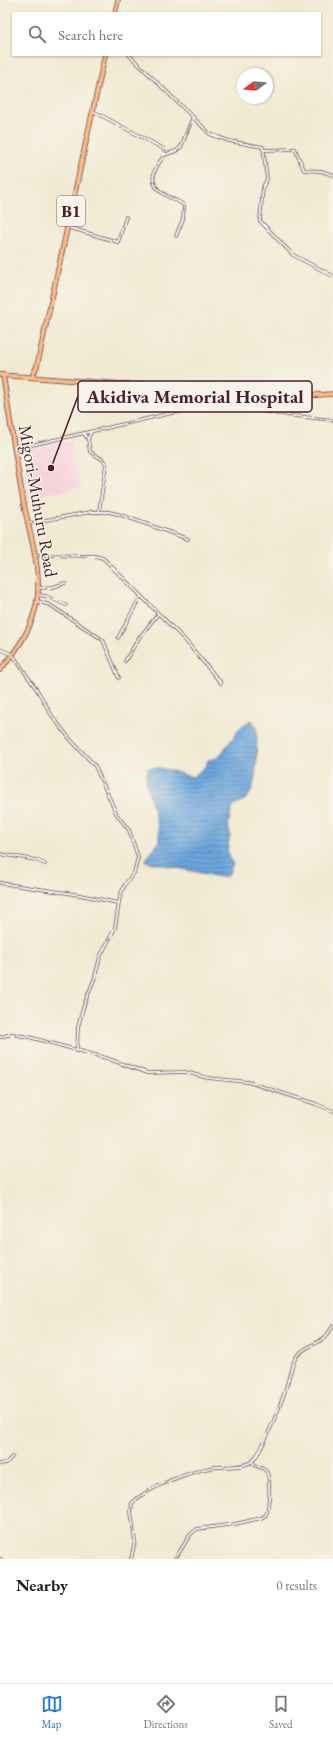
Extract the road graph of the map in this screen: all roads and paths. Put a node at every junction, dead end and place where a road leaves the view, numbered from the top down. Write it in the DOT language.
graph roads {
  1 [pos="118,0"];
  2 [pos="115,12"];
  3 [pos="106,56"];
  4 [pos="130,56"];
  5 [pos="93,111"];
  6 [pos="193,117"];
  7 [pos="164,149"];
  8 [pos="264,150"];
  9 [pos="171,152"];
  10 [pos="164,155"];
  11 [pos="333,175"];
  12 [pos="126,217"];
  13 [pos="67,227"];
  14 [pos="176,236"];
  15 [pos="333,276"];
  16 [pos="37,366"];
  17 [pos="1,375"];
  18 [pos="32,377"];
  19 [pos="38,378"];
  20 [pos="174,388"];
  21 [pos="333,394"];
  22 [pos="272,395"];
  23 [pos="217,406"];
  24 [pos="277,414"];
  25 [pos="333,420"];
  26 [pos="90,432"];
  27 [pos="83,433"];
  28 [pos="88,439"];
  29 [pos="14,448"];
  30 [pos="99,512"];
  31 [pos="28,523"];
  32 [pos="188,539"];
  33 [pos="34,555"];
  34 [pos="65,583"];
  35 [pos="38,588"];
  36 [pos="38,595"];
  37 [pos="140,597"];
  38 [pos="37,601"];
  39 [pos="66,605"];
  40 [pos="158,614"];
  41 [pos="118,638"];
  42 [pos="0,649"];
  43 [pos="13,655"];
  44 [pos="125,661"];
  45 [pos="0,670"];
  46 [pos="119,678"];
  47 [pos="221,682"];
  48 [pos="0,854"];
  49 [pos="45,864"];
  50 [pos="0,883"];
  51 [pos="118,903"];
  52 [pos="0,1037"];
  53 [pos="77,1051"];
  54 [pos="333,1111"];
  55 [pos="333,1326"];
  56 [pos="12,1457"];
  57 [pos="252,1462"];
  58 [pos="0,1464"];
  59 [pos="131,1559"];
  60 [pos="176,1559"];
  1 -- 2 [label="highway"];
  3 -- 5 [label="highway, B1"];
  4 -- 6 [label="street"];
  5 -- 7 [label="street"];
  5 -- 13 [label="highway, B1"];
  6 -- 8 [label="street"];
  6 -- 9 [label="street"];
  7 -- 9 [label="street"];
  7 -- 10 [label="street"];
  8 -- 11 [label="street"];
  8 -- 15 [label="street"];
  9 -- 10 [label="street"];
  10 -- 14 [label="street"];
  12 -- 13 [label="street"];
  13 -- 16 [label="highway, B1"];
  16 -- 18 [label="highway, B1"];
  16 -- 19 [label="highway, B1"];
  17 -- 18 [label="highway"];
  17 -- 29 [label="highway, Migori-Muhuru Road"];
  18 -- 19 [label="highway"];
  19 -- 20 [label="highway"];
  20 -- 22 [label="highway"];
  20 -- 23 [label="street"];
  21 -- 22 [label="highway"];
  22 -- 24 [label="street"];
  23 -- 24 [label="street"];
  23 -- 26 [label="street"];
  24 -- 25 [label="street"];
  26 -- 27 [label="street"];
  26 -- 28 [label="street"];
  27 -- 28 [label="street"];
  27 -- 29 [label="street"];
  28 -- 30 [label="street"];
  29 -- 31 [label="highway, Migori-Muhuru Road"];
  30 -- 31 [label="street"];
  30 -- 32 [label="street"];
  31 -- 33 [label="highway, Migori-Muhuru Road"];
  33 -- 35 [label="highway, Migori-Muhuru Road"];
  33 -- 37 [label="street"];
  34 -- 35 [label="street"];
  35 -- 36 [label="highway, Migori-Muhuru Road"];
  36 -- 38 [label="highway, Migori-Muhuru Road"];
  36 -- 39 [label="street"];
  37 -- 40 [label="street"];
  37 -- 41 [label="street"];
  38 -- 43 [label="highway, Migori-Muhuru Road"];
  38 -- 46 [label="street"];
  40 -- 44 [label="street"];
  40 -- 47 [label="street"];
  42 -- 43 [label="street"];
  43 -- 45 [label="highway, Migori-Muhuru Road"];
  43 -- 51 [label="street"];
  48 -- 49 [label="street"];
  50 -- 51 [label="street"];
  51 -- 53 [label="street"];
  52 -- 53 [label="street"];
  53 -- 54 [label="street"];
  55 -- 57 [label="street"];
  56 -- 58 [label="street"];
  57 -- 59 [label="street"];
  57 -- 60 [label="street"];
}
